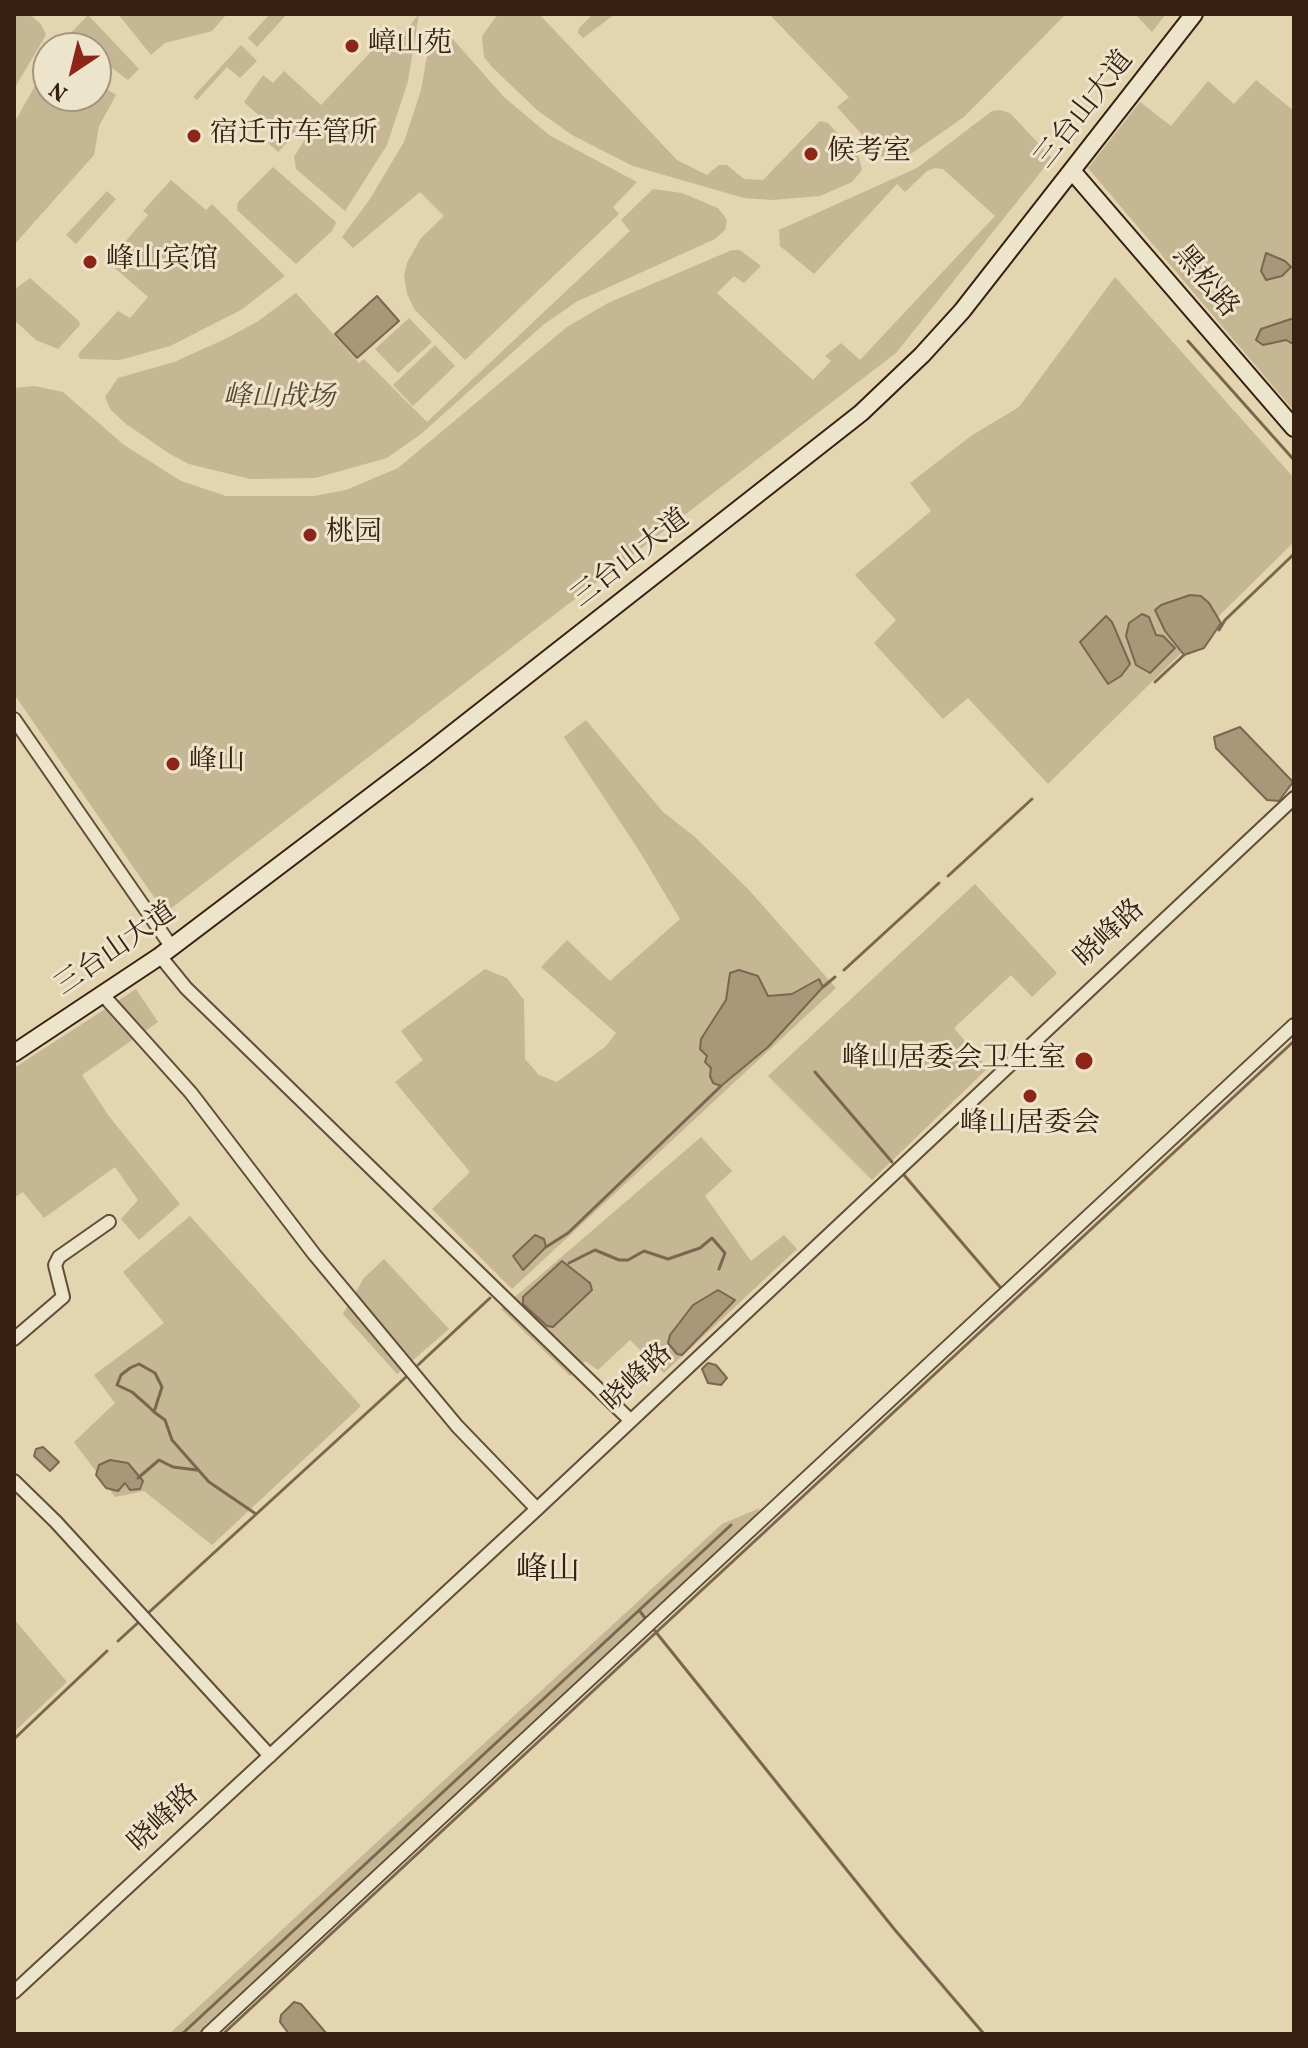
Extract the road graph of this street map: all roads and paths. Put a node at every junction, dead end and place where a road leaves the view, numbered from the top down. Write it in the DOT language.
graph roads {
  1 [pos="1194,14"];
  2 [pos="1073,172"];
  3 [pos="1294,428"];
  4 [pos="14,719"];
  5 [pos="1294,798"];
  6 [pos="166,951"];
  7 [pos="103,995"];
  8 [pos="1294,1025"];
  9 [pos="14,1053"];
  10 [pos="109,1222"];
  11 [pos="14,1339"];
  12 [pos="630,1420"];
  13 [pos="14,1481"];
  14 [pos="537,1509"];
  15 [pos="270,1756"];
  16 [pos="14,1992"];
  17 [pos="208,2034"];
  1 -- 2 [label="main road, 三台山大道"];
  2 -- 3 [label="main road, 黑松路"];
  2 -- 6 [label="main road, 三台山大道"];
  4 -- 6 [label="street"];
  5 -- 12 [label="street, 晓峰路"];
  6 -- 7 [label="main road, 三台山大道"];
  6 -- 12 [label="street"];
  7 -- 9 [label="main road, 三台山大道"];
  7 -- 14 [label="street"];
  8 -- 17 [label="street"];
  10 -- 11 [label="street"];
  12 -- 14 [label="street, 晓峰路"];
  13 -- 15 [label="street"];
  14 -- 15 [label="street, 晓峰路"];
  15 -- 16 [label="street, 晓峰路"];
}
